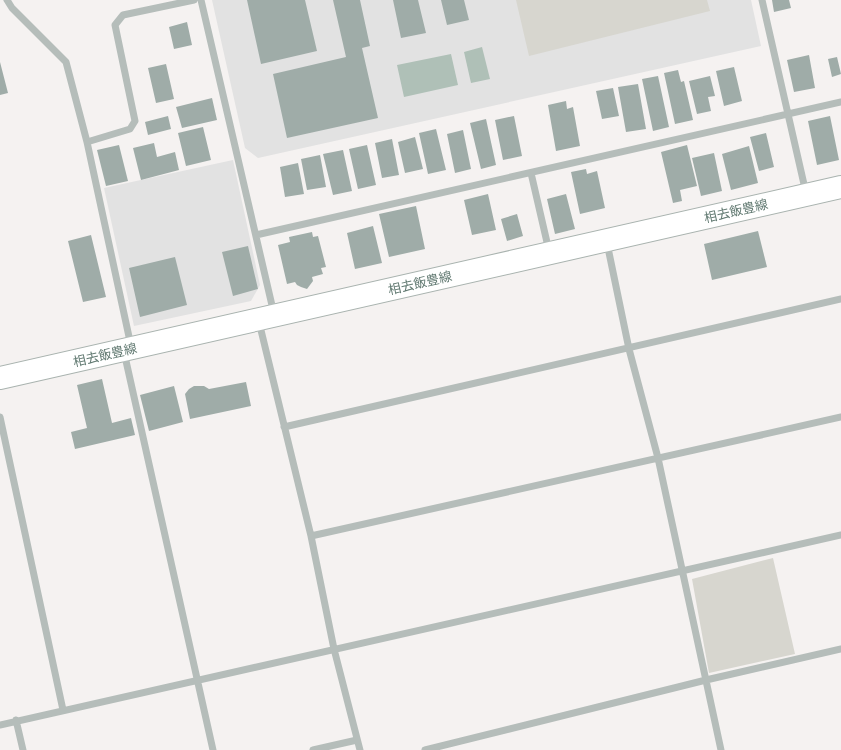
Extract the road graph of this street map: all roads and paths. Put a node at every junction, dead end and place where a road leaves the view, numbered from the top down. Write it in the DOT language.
graph roads {
  1 [pos="7,0"];
  2 [pos="194,0"];
  3 [pos="201,0"];
  4 [pos="762,0"];
  5 [pos="841,102"];
  6 [pos="788,114"];
  7 [pos="87,142"];
  8 [pos="531,173"];
  9 [pos="841,187"];
  10 [pos="807,195"];
  11 [pos="256,235"];
  12 [pos="607,240"];
  13 [pos="549,253"];
  14 [pos="841,299"];
  15 [pos="267,318"];
  16 [pos="128,349"];
  17 [pos="629,349"];
  18 [pos="0,378"];
  19 [pos="0,417"];
  20 [pos="841,417"];
  21 [pos="284,427"];
  22 [pos="658,458"];
  23 [pos="841,535"];
  24 [pos="311,536"];
  25 [pos="682,570"];
  26 [pos="841,648"];
  27 [pos="334,649"];
  28 [pos="198,680"];
  29 [pos="706,680"];
  30 [pos="63,710"];
  31 [pos="16,720"];
  32 [pos="0,724"];
  33 [pos="357,740"];
  34 [pos="24,750"];
  35 [pos="213,750"];
  36 [pos="313,750"];
  37 [pos="360,750"];
  38 [pos="425,750"];
  39 [pos="721,750"];
  1 -- 7 [label="street"];
  2 -- 7 [label="street"];
  3 -- 11 [label="street"];
  4 -- 6 [label="street"];
  5 -- 6 [label="street"];
  6 -- 8 [label="street"];
  6 -- 10 [label="street"];
  7 -- 16 [label="street"];
  8 -- 11 [label="street"];
  8 -- 13 [label="street"];
  9 -- 10 [label="main road, 相去飯豊線"];
  10 -- 12 [label="main road, 相去飯豊線"];
  11 -- 15 [label="street"];
  12 -- 13 [label="main road, 相去飯豊線"];
  12 -- 17 [label="street"];
  13 -- 15 [label="main road, 相去飯豊線"];
  14 -- 17 [label="street"];
  15 -- 16 [label="main road, 相去飯豊線"];
  15 -- 21 [label="street"];
  16 -- 18 [label="main road, 相去飯豊線"];
  16 -- 28 [label="street"];
  17 -- 21 [label="street"];
  17 -- 22 [label="street"];
  19 -- 30 [label="street"];
  20 -- 22 [label="street"];
  21 -- 24 [label="street"];
  22 -- 24 [label="street"];
  22 -- 25 [label="street"];
  23 -- 25 [label="street"];
  24 -- 27 [label="street"];
  25 -- 27 [label="street"];
  25 -- 29 [label="street"];
  26 -- 29 [label="street"];
  27 -- 28 [label="street"];
  27 -- 33 [label="street"];
  28 -- 30 [label="street"];
  28 -- 35 [label="street"];
  29 -- 38 [label="street"];
  29 -- 39 [label="street"];
  30 -- 31 [label="street"];
  31 -- 32 [label="street"];
  31 -- 34 [label="street"];
  33 -- 36 [label="street"];
  33 -- 37 [label="street"];
}
